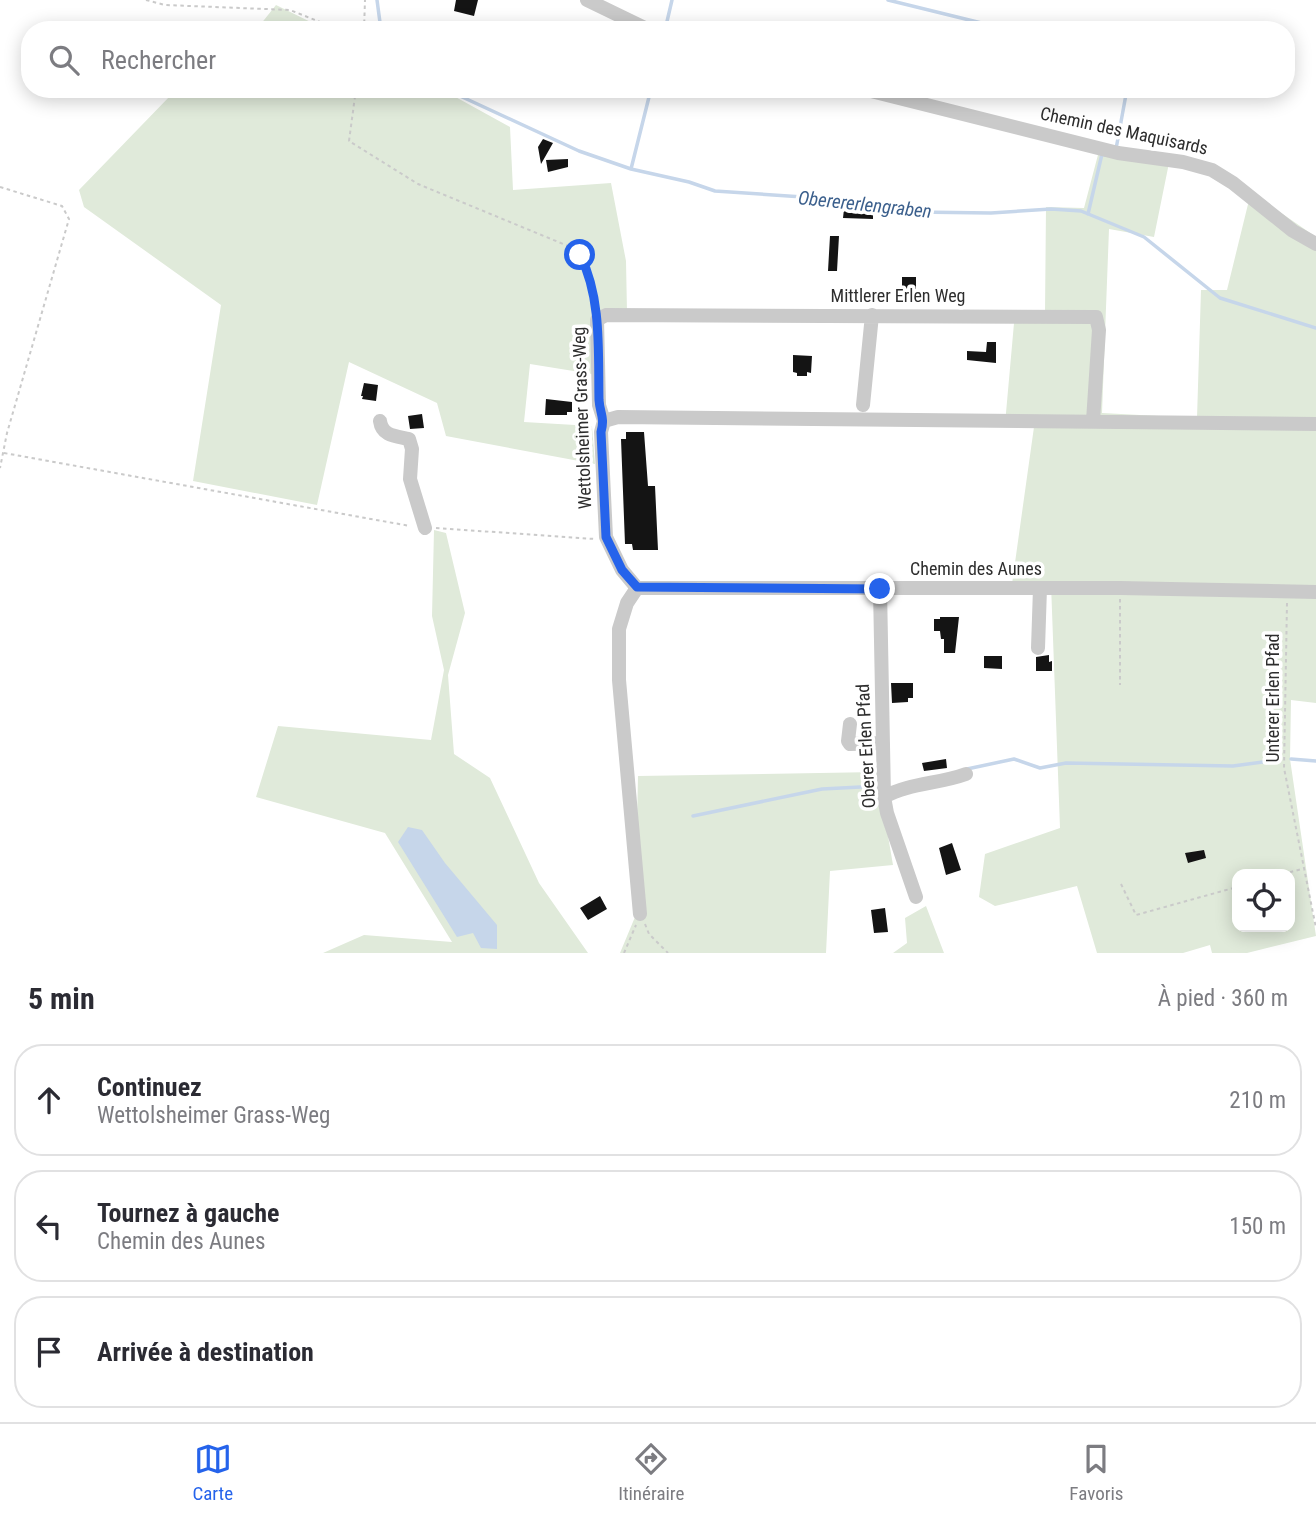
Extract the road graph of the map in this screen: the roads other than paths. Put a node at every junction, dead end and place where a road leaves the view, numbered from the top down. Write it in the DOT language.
graph roads {
  1 [pos="587,0"];
  2 [pos="630,21"];
  3 [pos="899,98"];
  4 [pos="1316,244"];
  5 [pos="872,315"];
  6 [pos="597,320"];
  7 [pos="863,405"];
  8 [pos="380,421"];
  9 [pos="604,421"];
  10 [pos="1093,421"];
  11 [pos="1316,424"];
  12 [pos="425,528"];
  13 [pos="637,587"];
  14 [pos="1040,588"];
  15 [pos="880,589"];
  16 [pos="1316,592"];
  17 [pos="1038,648"];
  18 [pos="850,724"];
  19 [pos="883,743"];
  20 [pos="966,774"];
  21 [pos="884,797"];
  22 [pos="916,897"];
  23 [pos="640,914"];
  1 -- 2 [label="street"];
  3 -- 4 [label="street, Chemin des Maquisards"];
  5 -- 6 [label="street, Mittlerer Erlen Weg"];
  5 -- 7 [label="street"];
  5 -- 10 [label="street, Mittlerer Erlen Weg"];
  6 -- 9 [label="street, Wettolsheimer Grass-Weg"];
  8 -- 12 [label="street"];
  9 -- 10 [label="street"];
  9 -- 13 [label="street, Wettolsheimer Grass-Weg"];
  10 -- 11 [label="street"];
  13 -- 15 [label="street, Chemin des Aunes"];
  13 -- 23 [label="street"];
  14 -- 15 [label="street, Chemin des Aunes"];
  14 -- 16 [label="street, Chemin des Aunes"];
  14 -- 17 [label="street"];
  15 -- 19 [label="street, Oberer Erlen Pfad"];
  18 -- 19 [label="street"];
  19 -- 21 [label="street, Oberer Erlen Pfad"];
  20 -- 21 [label="street"];
  21 -- 22 [label="street, Oberer Erlen Pfad"];
}
